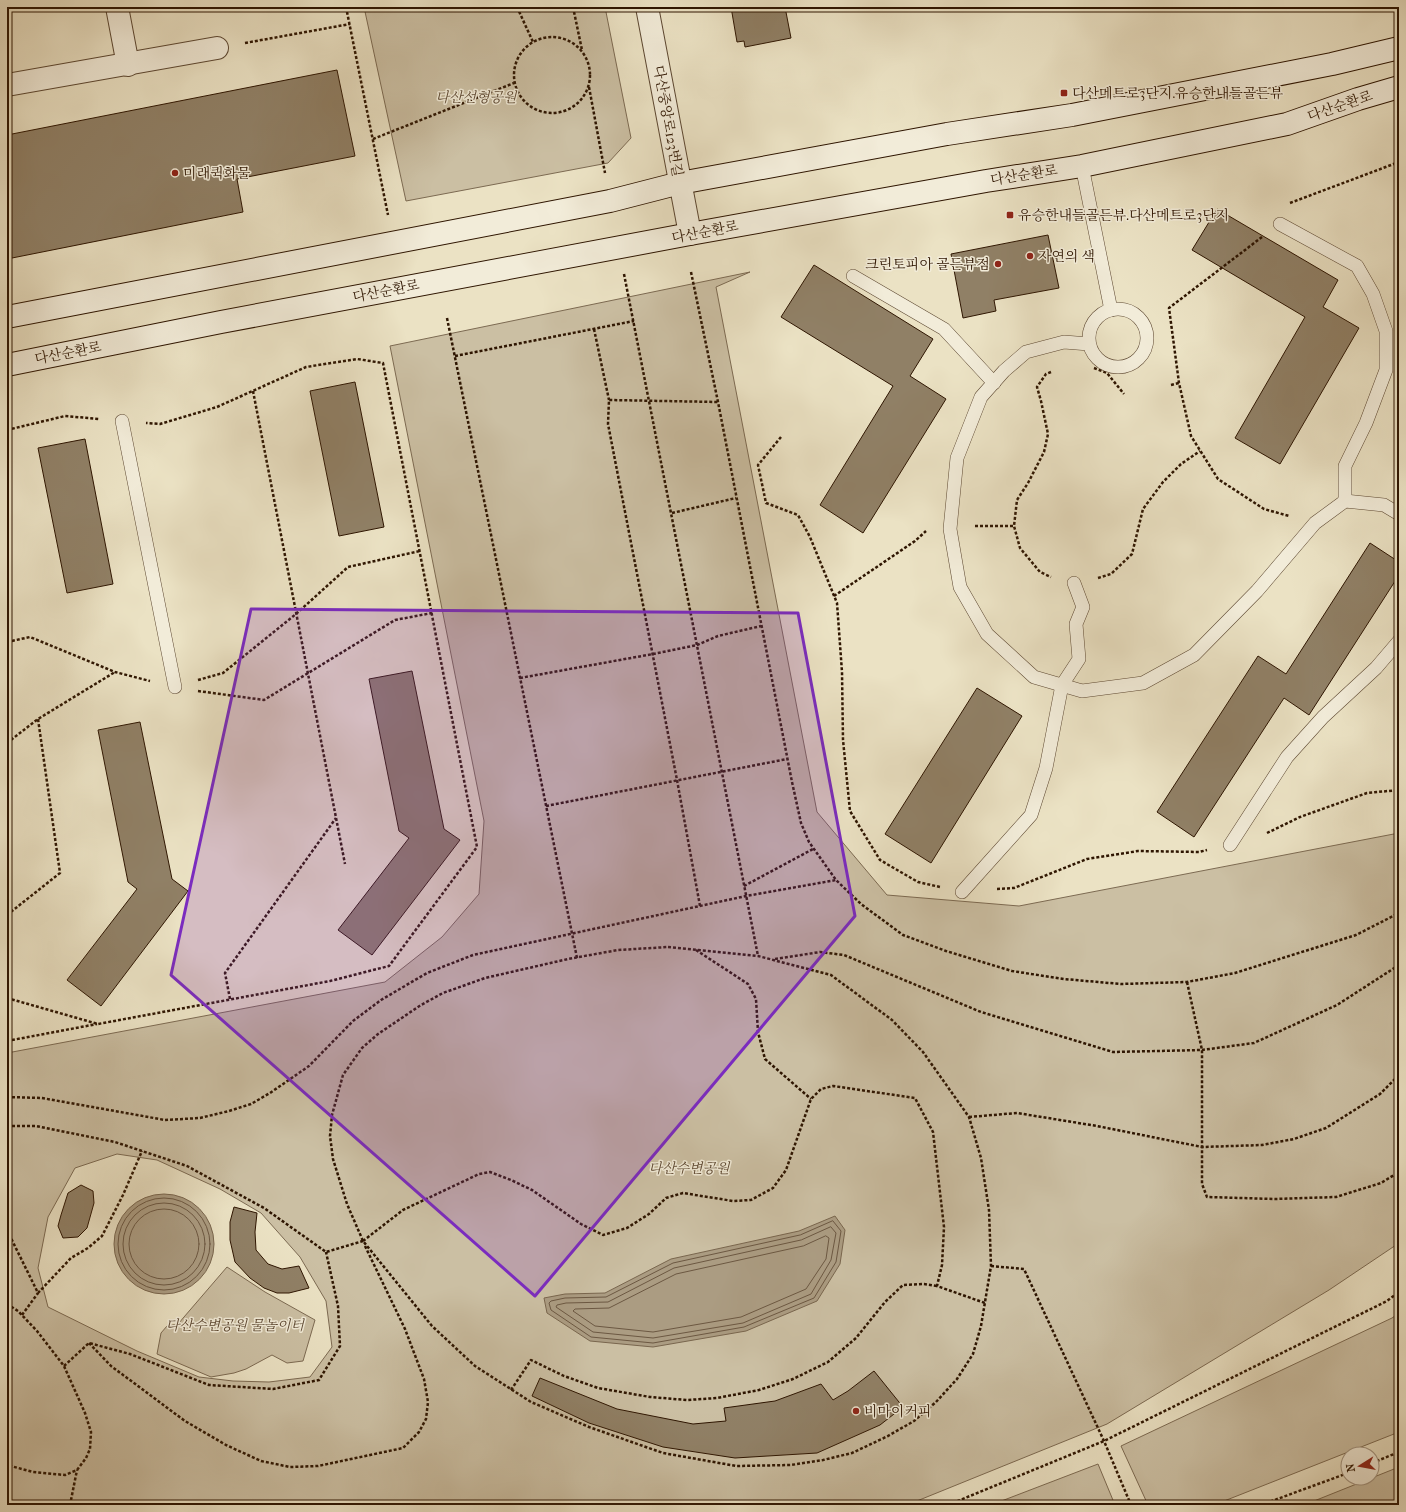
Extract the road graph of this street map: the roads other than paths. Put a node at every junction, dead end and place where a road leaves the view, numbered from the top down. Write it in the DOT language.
graph roads {
  1 [pos="117,7"];
  2 [pos="647,7"];
  3 [pos="217,48"];
  4 [pos="1399,48"];
  5 [pos="128,65"];
  6 [pos="7,85"];
  7 [pos="1399,87"];
  8 [pos="1082,166"];
  9 [pos="680,183"];
  10 [pos="1280,224"];
  11 [pos="690,234"];
  12 [pos="853,276"];
  13 [pos="1111,310"];
  14 [pos="7,317"];
  15 [pos="1089,344"];
  16 [pos="7,365"];
  17 [pos="994,383"];
  18 [pos="122,421"];
  19 [pos="1345,501"];
  20 [pos="1399,514"];
  21 [pos="1074,583"];
  22 [pos="1399,641"];
  23 [pos="1062,685"];
  24 [pos="174,687"];
  25 [pos="1230,845"];
  26 [pos="962,892"];
  1 -- 5 [label="street"];
  2 -- 9 [label="street, 다산중앙로123번길"];
  3 -- 5 [label="street"];
  4 -- 9 [label="street"];
  5 -- 6 [label="street"];
  7 -- 8 [label="street, 다산순환로"];
  8 -- 11 [label="street, 다산순환로"];
  8 -- 13 [label="lane"];
  9 -- 11 [label="street, 다산중앙로123번길"];
  9 -- 14 [label="street"];
  10 -- 19 [label="lane"];
  11 -- 16 [label="street, 다산순환로"];
  12 -- 17 [label="lane"];
  13 -- 15 [label="lane"];
  13 -- 15 [label="lane"];
  15 -- 17 [label="lane"];
  17 -- 23 [label="lane"];
  18 -- 24 [label="lane"];
  19 -- 20 [label="lane"];
  19 -- 23 [label="lane"];
  21 -- 23 [label="lane"];
  22 -- 25 [label="lane"];
  23 -- 26 [label="lane"];
}
